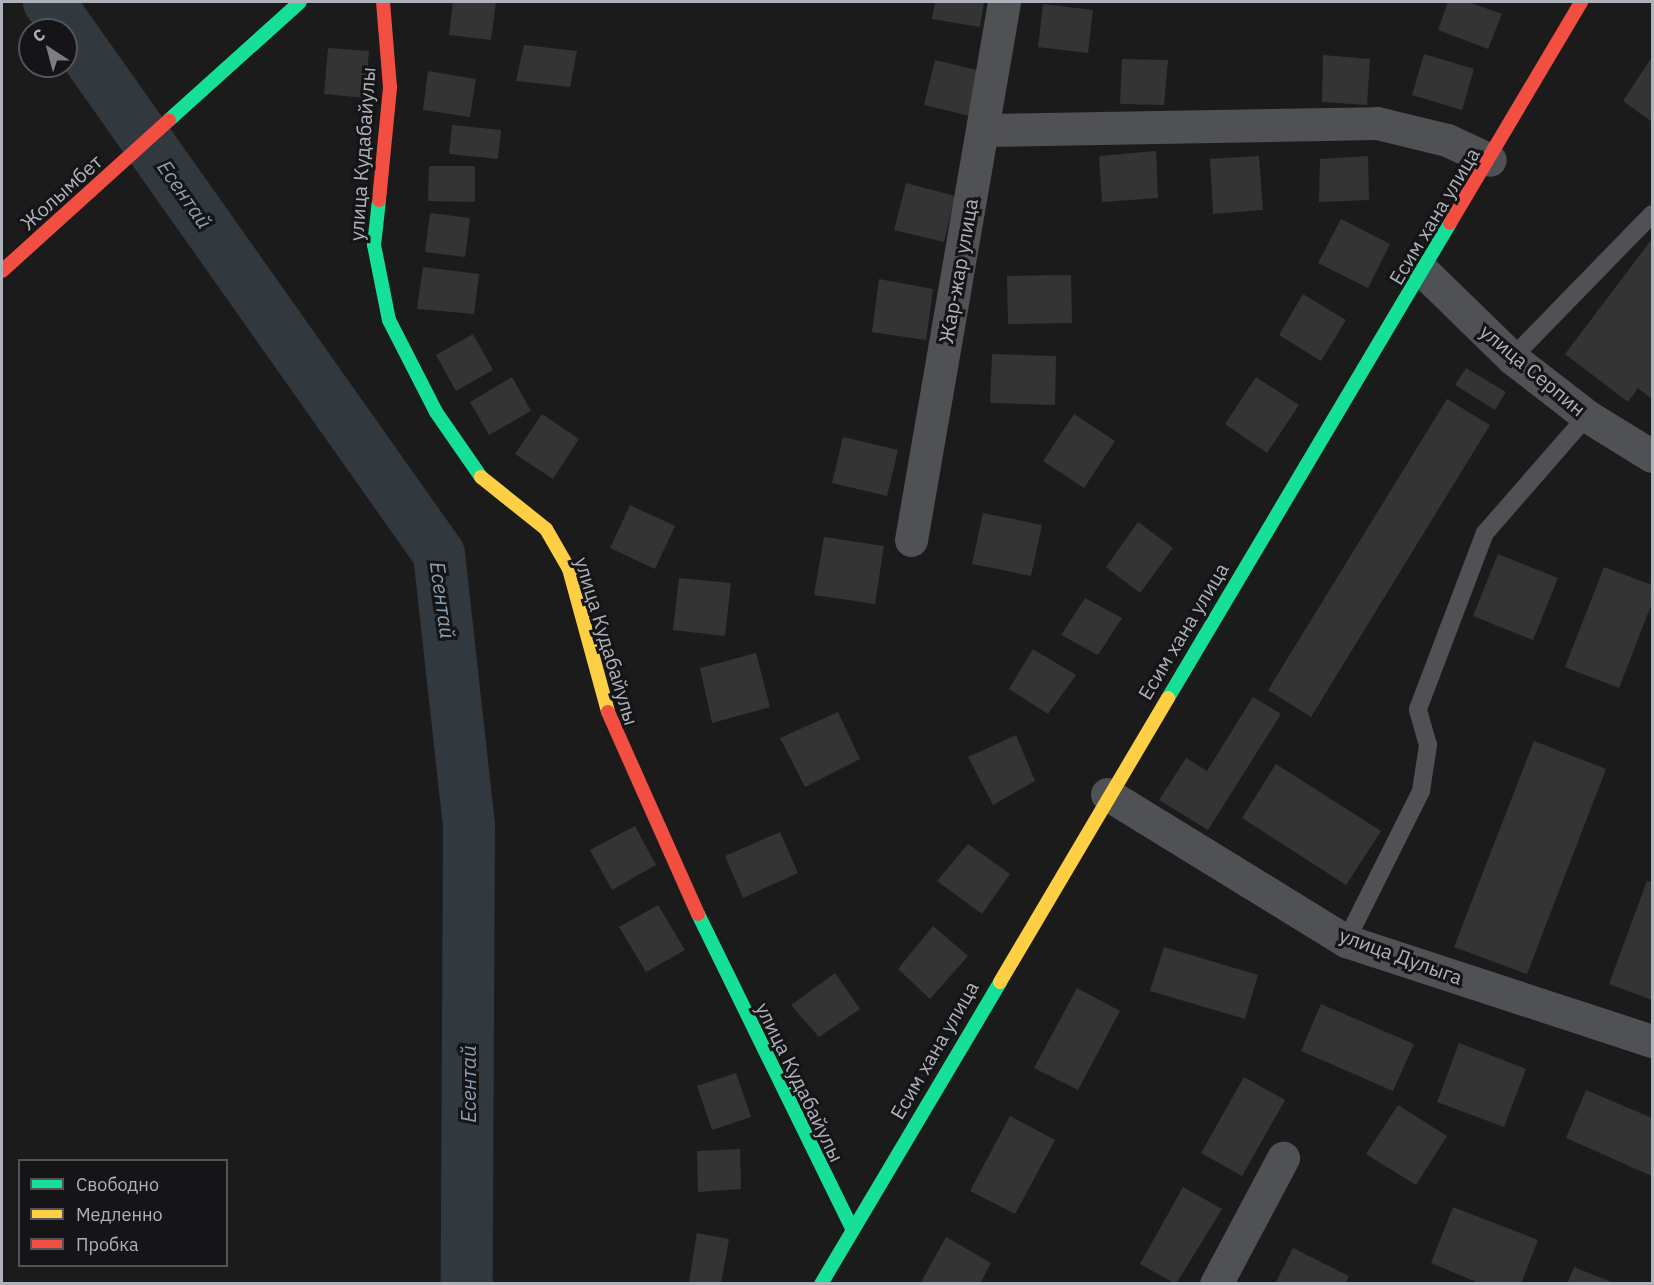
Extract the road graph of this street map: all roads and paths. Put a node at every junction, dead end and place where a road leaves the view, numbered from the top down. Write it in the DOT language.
graph roads {
  1 [pos="300,2"];
  2 [pos="383,2"];
  3 [pos="1004,2"];
  4 [pos="1581,2"];
  5 [pos="982,130"];
  6 [pos="1490,160"];
  7 [pos="1653,214"];
  8 [pos="2,271"];
  9 [pos="1424,272"];
  10 [pos="1512,358"];
  11 [pos="1587,416"];
  12 [pos="1653,456"];
  13 [pos="911,540"];
  14 [pos="1107,794"];
  15 [pos="1346,941"];
  16 [pos="1653,1041"];
  17 [pos="1283,1158"];
  18 [pos="852,1229"];
  19 [pos="821,1284"];
  20 [pos="1216,1284"];
  1 -- 8 [label="street, Жолымбет"];
  2 -- 18 [label="street, улица Кудабайулы"];
  3 -- 5 [label="street, Жар-жар улица"];
  4 -- 6 [label="street, Есим хана улица"];
  5 -- 6 [label="street"];
  5 -- 13 [label="street, Жар-жар улица"];
  6 -- 9 [label="street, Есим хана улица"];
  7 -- 10 [label="lane"];
  9 -- 10 [label="street, улица Серпин"];
  9 -- 14 [label="street, Есим хана улица"];
  10 -- 11 [label="street, улица Серпин"];
  11 -- 12 [label="street, улица Серпин"];
  11 -- 15 [label="lane"];
  14 -- 15 [label="street, улица Дулыга"];
  14 -- 18 [label="street, Есим хана улица"];
  15 -- 16 [label="street, улица Дулыга"];
  17 -- 20 [label="street"];
  18 -- 19 [label="street, Есим хана улица"];
}
